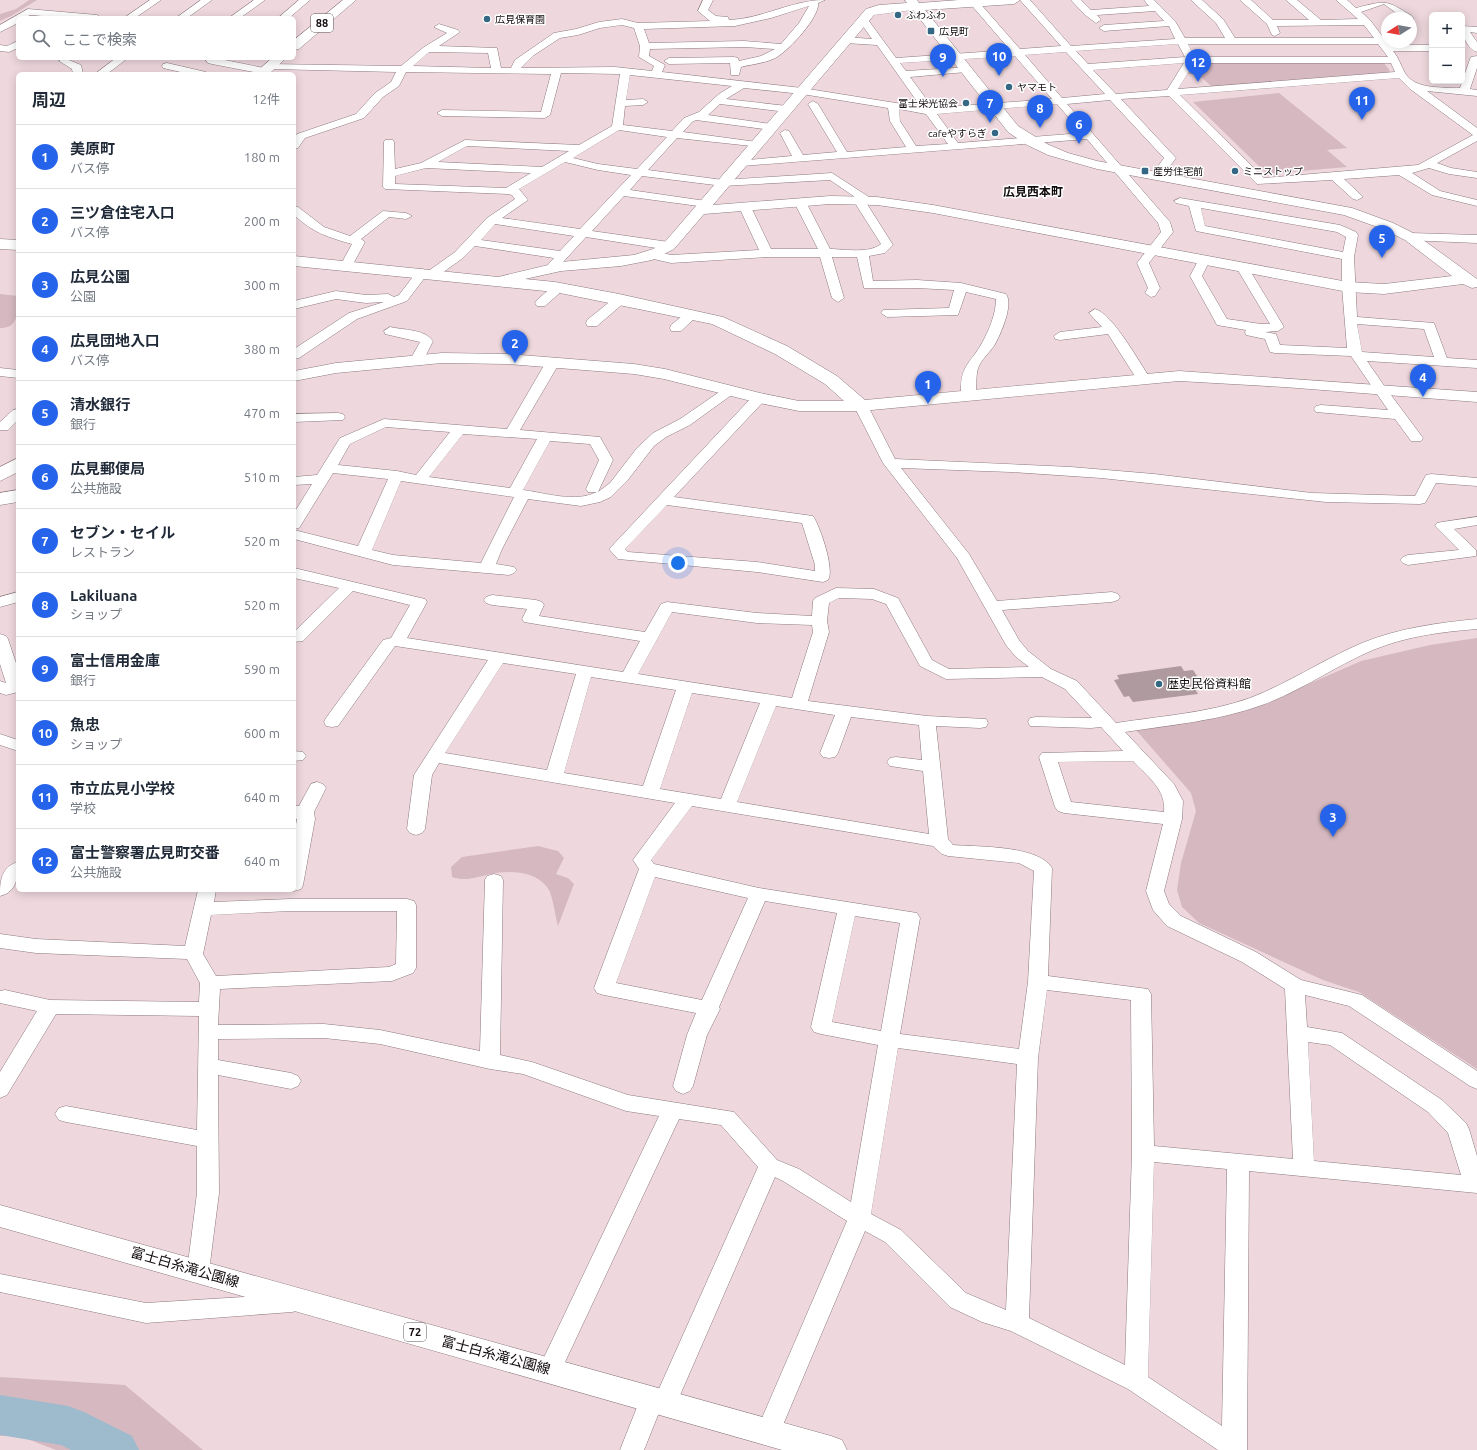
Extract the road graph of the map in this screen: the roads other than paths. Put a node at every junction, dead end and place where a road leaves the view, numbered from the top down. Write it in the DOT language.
graph roads {
  1 [pos="156,0"];
  2 [pos="207,0"];
  3 [pos="260,0"];
  4 [pos="305,0"];
  5 [pos="350,0"];
  6 [pos="708,0"];
  7 [pos="1014,0"];
  8 [pos="1025,0"];
  9 [pos="1076,0"];
  10 [pos="1148,0"];
  11 [pos="1196,0"];
  12 [pos="1244,0"];
  13 [pos="1291,0"];
  14 [pos="1341,0"];
  15 [pos="1386,0"];
  16 [pos="816,1"];
  17 [pos="973,1"];
  18 [pos="913,3"];
  19 [pos="1157,8"];
  20 [pos="1355,10"];
  21 [pos="1088,12"];
  22 [pos="1401,12"];
  23 [pos="21,16"];
  24 [pos="63,16"];
  25 [pos="131,16"];
  26 [pos="184,16"];
  27 [pos="237,16"];
  28 [pos="285,16"];
  29 [pos="16,19"];
  30 [pos="863,19"];
  31 [pos="742,22"];
  32 [pos="1367,22"];
  33 [pos="1172,23"];
  34 [pos="1271,23"];
  35 [pos="1319,23"];
  36 [pos="638,26"];
  37 [pos="440,27"];
  38 [pos="1104,28"];
  39 [pos="0,29"];
  40 [pos="1477,30"];
  41 [pos="845,40"];
  42 [pos="1380,40"];
  43 [pos="1183,41"];
  44 [pos="1232,41"];
  45 [pos="1279,41"];
  46 [pos="880,42"];
  47 [pos="296,44"];
  48 [pos="16,45"];
  49 [pos="1120,45"];
  50 [pos="645,46"];
  51 [pos="782,47"];
  52 [pos="0,48"];
  53 [pos="1429,48"];
  54 [pos="427,49"];
  55 [pos="1068,49"];
  56 [pos="1465,51"];
  57 [pos="1017,52"];
  58 [pos="1476,53"];
  59 [pos="956,57"];
  60 [pos="64,60"];
  61 [pos="120,60"];
  62 [pos="175,60"];
  63 [pos="211,60"];
  64 [pos="1191,60"];
  65 [pos="1290,60"];
  66 [pos="1395,60"];
  67 [pos="669,61"];
  68 [pos="893,61"];
  69 [pos="736,65"];
  70 [pos="269,67"];
  71 [pos="1087,67"];
  72 [pos="403,69"];
  73 [pos="966,69"];
  74 [pos="496,71"];
  75 [pos="514,71"];
  76 [pos="557,71"];
  77 [pos="625,71"];
  78 [pos="78,72"];
  79 [pos="103,72"];
  80 [pos="189,72"];
  81 [pos="656,74"];
  82 [pos="902,74"];
  83 [pos="1401,75"];
  84 [pos="738,84"];
  85 [pos="1414,87"];
  86 [pos="802,91"];
  87 [pos="1171,92"];
  88 [pos="1464,92"];
  89 [pos="1477,93"];
  90 [pos="1114,97"];
  91 [pos="717,101"];
  92 [pos="1059,101"];
  93 [pos="643,102"];
  94 [pos="622,103"];
  95 [pos="813,104"];
  96 [pos="893,105"];
  97 [pos="994,106"];
  98 [pos="787,109"];
  99 [pos="930,111"];
  100 [pos="442,113"];
  101 [pos="695,117"];
  102 [pos="617,127"];
  103 [pos="771,127"];
  104 [pos="785,133"];
  105 [pos="1477,133"];
  106 [pos="675,135"];
  107 [pos="1089,136"];
  108 [pos="1477,137"];
  109 [pos="1028,141"];
  110 [pos="389,142"];
  111 [pos="296,143"];
  112 [pos="757,145"];
  113 [pos="955,146"];
  114 [pos="581,148"];
  115 [pos="913,150"];
  116 [pos="844,155"];
  117 [pos="799,158"];
  118 [pos="564,159"];
  119 [pos="742,163"];
  120 [pos="1428,164"];
  121 [pos="425,165"];
  122 [pos="1116,169"];
  123 [pos="543,170"];
  124 [pos="1401,171"];
  125 [pos="640,172"];
  126 [pos="389,173"];
  127 [pos="1477,175"];
  128 [pos="1157,176"];
  129 [pos="1335,176"];
  130 [pos="723,183"];
  131 [pos="1258,188"];
  132 [pos="508,191"];
  133 [pos="622,192"];
  134 [pos="1357,197"];
  135 [pos="864,200"];
  136 [pos="1180,201"];
  137 [pos="800,202"];
  138 [pos="1477,203"];
  139 [pos="1194,204"];
  140 [pos="703,207"];
  141 [pos="745,207"];
  142 [pos="296,211"];
  143 [pos="406,216"];
  144 [pos="491,220"];
  145 [pos="582,233"];
  146 [pos="1410,237"];
  147 [pos="1477,239"];
  148 [pos="352,240"];
  149 [pos="470,242"];
  150 [pos="0,244"];
  151 [pos="16,245"];
  152 [pos="669,246"];
  153 [pos="1153,250"];
  154 [pos="825,252"];
  155 [pos="767,253"];
  156 [pos="862,253"];
  157 [pos="561,255"];
  158 [pos="653,255"];
  159 [pos="1348,257"];
  160 [pos="1204,260"];
  161 [pos="296,261"];
  162 [pos="346,266"];
  163 [pos="1242,267"];
  164 [pos="550,269"];
  165 [pos="426,274"];
  166 [pos="500,281"];
  167 [pos="1471,283"];
  168 [pos="961,287"];
  169 [pos="1348,287"];
  170 [pos="558,288"];
  171 [pos="1151,293"];
  172 [pos="403,298"];
  173 [pos="838,298"];
  174 [pos="621,299"];
  175 [pos="541,303"];
  176 [pos="296,305"];
  177 [pos="887,313"];
  178 [pos="1095,313"];
  179 [pos="691,315"];
  180 [pos="1351,320"];
  181 [pos="592,323"];
  182 [pos="676,328"];
  183 [pos="1235,329"];
  184 [pos="1112,330"];
  185 [pos="390,331"];
  186 [pos="1060,336"];
  187 [pos="296,354"];
  188 [pos="1356,354"];
  189 [pos="418,360"];
  190 [pos="553,362"];
  191 [pos="1442,362"];
  192 [pos="1477,364"];
  193 [pos="0,372"];
  194 [pos="16,374"];
  195 [pos="296,375"];
  196 [pos="1142,378"];
  197 [pos="1378,389"];
  198 [pos="730,391"];
  199 [pos="968,396"];
  200 [pos="759,398"];
  201 [pos="1475,399"];
  202 [pos="861,406"];
  203 [pos="1321,409"];
  204 [pos="1397,414"];
  205 [pos="16,415"];
  206 [pos="338,417"];
  207 [pos="296,418"];
  208 [pos="16,424"];
  209 [pos="2,428"];
  210 [pos="459,430"];
  211 [pos="511,434"];
  212 [pos="545,437"];
  213 [pos="1416,438"];
  214 [pos="890,463"];
  215 [pos="16,465"];
  216 [pos="326,473"];
  217 [pos="0,475"];
  218 [pos="420,479"];
  219 [pos="296,480"];
  220 [pos="1477,482"];
  221 [pos="389,483"];
  222 [pos="593,489"];
  223 [pos="518,494"];
  224 [pos="16,496"];
  225 [pos="0,499"];
  226 [pos="664,500"];
  227 [pos="296,521"];
  228 [pos="1477,521"];
  229 [pos="296,535"];
  230 [pos="363,552"];
  231 [pos="1408,560"];
  232 [pos="487,567"];
  233 [pos="509,570"];
  234 [pos="296,573"];
  235 [pos="350,586"];
  236 [pos="1112,597"];
  237 [pos="16,598"];
  238 [pos="492,600"];
  239 [pos="0,602"];
  240 [pos="991,606"];
  241 [pos="819,621"];
  242 [pos="1477,624"];
  243 [pos="297,638"];
  244 [pos="650,638"];
  245 [pos="0,639"];
  246 [pos="397,641"];
  247 [pos="498,658"];
  248 [pos="585,670"];
  249 [pos="1045,672"];
  250 [pos="628,677"];
  251 [pos="0,686"];
  252 [pos="686,686"];
  253 [pos="770,699"];
  254 [pos="799,704"];
  255 [pos="845,711"];
  256 [pos="927,721"];
  257 [pos="332,722"];
  258 [pos="1036,722"];
  259 [pos="980,723"];
  260 [pos="1108,725"];
  261 [pos="0,738"];
  262 [pos="16,745"];
  263 [pos="829,753"];
  264 [pos="1137,756"];
  265 [pos="434,757"];
  266 [pos="896,762"];
  267 [pos="932,767"];
  268 [pos="554,778"];
  269 [pos="317,788"];
  270 [pos="650,792"];
  271 [pos="688,799"];
  272 [pos="727,805"];
  273 [pos="300,812"];
  274 [pos="1173,819"];
  275 [pos="416,829"];
  276 [pos="939,841"];
  277 [pos="648,869"];
  278 [pos="16,870"];
  279 [pos="296,874"];
  280 [pos="494,880"];
  281 [pos="0,890"];
  282 [pos="207,892"];
  283 [pos="759,894"];
  284 [pos="292,897"];
  285 [pos="203,909"];
  286 [pos="847,909"];
  287 [pos="0,940"];
  288 [pos="193,954"];
  289 [pos="1038,982"];
  290 [pos="210,983"];
  291 [pos="1295,986"];
  292 [pos="5,997"];
  293 [pos="50,1007"];
  294 [pos="208,1009"];
  295 [pos="710,1009"];
  296 [pos="208,1032"];
  297 [pos="1298,1033"];
  298 [pos="889,1040"];
  299 [pos="1028,1058"];
  300 [pos="490,1062"];
  301 [pos="209,1066"];
  302 [pos="291,1081"];
  303 [pos="1477,1081"];
  304 [pos="682,1086"];
  305 [pos="0,1090"];
  306 [pos="672,1111"];
  307 [pos="66,1114"];
  308 [pos="207,1140"];
  309 [pos="1143,1153"];
  310 [pos="1238,1163"];
  311 [pos="769,1166"];
  312 [pos="1304,1169"];
  313 [pos="1476,1185"];
  314 [pos="0,1216"];
  315 [pos="859,1218"];
  316 [pos="198,1271"];
  317 [pos="0,1283"];
  318 [pos="310,1303"];
  319 [pos="1017,1323"];
  320 [pos="550,1370"];
  321 [pos="1136,1382"];
  322 [pos="659,1401"];
  323 [pos="768,1432"];
  324 [pos="826,1449"];
  325 [pos="1234,1449"];
  326 [pos="632,1450"];
  1 -- 25 [label="street"];
  2 -- 26 [label="street"];
  3 -- 27 [label="street"];
  4 -- 28 [label="street"];
  5 -- 47 [label="street, 88"];
  6 -- 31 [label="street"];
  7 -- 17 [label="street"];
  8 -- 55 [label="street"];
  9 -- 21 [label="street"];
  10 -- 19 [label="street"];
  11 -- 44 [label="street"];
  12 -- 34 [label="street"];
  13 -- 35 [label="street"];
  14 -- 20 [label="street"];
  15 -- 20 [label="street"];
  15 -- 22 [label="street"];
  16 -- 31 [label="street"];
  16 -- 51 [label="street"];
  17 -- 18 [label="street"];
  17 -- 57 [label="street"];
  18 -- 30 [label="street"];
  18 -- 59 [label="street"];
  19 -- 21 [label="street"];
  19 -- 33 [label="street"];
  20 -- 32 [label="street"];
  21 -- 38 [label="street"];
  23 -- 24 [label="street"];
  29 -- 39 [label="street"];
  30 -- 41 [label="street"];
  30 -- 46 [label="street"];
  31 -- 36 [label="street"];
  32 -- 35 [label="street"];
  32 -- 42 [label="street"];
  33 -- 38 [label="street"];
  33 -- 43 [label="street"];
  34 -- 35 [label="street"];
  34 -- 45 [label="street"];
  36 -- 50 [label="street"];
  36 -- 75 [label="street"];
  37 -- 54 [label="street"];
  38 -- 49 [label="street"];
  40 -- 58 [label="street"];
  41 -- 46 [label="street"];
  41 -- 86 [label="street"];
  42 -- 45 [label="street"];
  42 -- 53 [label="street"];
  42 -- 66 [label="street"];
  43 -- 44 [label="street"];
  43 -- 49 [label="street"];
  43 -- 64 [label="street"];
  44 -- 45 [label="street"];
  45 -- 65 [label="street"];
  46 -- 68 [label="street"];
  48 -- 52 [label="street"];
  49 -- 55 [label="street"];
  50 -- 51 [label="street"];
  50 -- 81 [label="street"];
  51 -- 69 [label="street"];
  54 -- 72 [label="street"];
  54 -- 74 [label="street"];
  55 -- 57 [label="street"];
  55 -- 71 [label="street"];
  56 -- 58 [label="street"];
  57 -- 59 [label="street"];
  57 -- 92 [label="street"];
  58 -- 88 [label="street"];
  59 -- 68 [label="street"];
  59 -- 73 [label="street"];
  60 -- 78 [label="street"];
  61 -- 79 [label="street"];
  62 -- 80 [label="street"];
  63 -- 70 [label="street"];
  64 -- 65 [label="street"];
  64 -- 71 [label="street"];
  64 -- 87 [label="street"];
  65 -- 66 [label="street"];
  66 -- 83 [label="street"];
  67 -- 69 [label="street"];
  68 -- 82 [label="street"];
  69 -- 84 [label="street"];
  70 -- 72 [label="street"];
  71 -- 90 [label="street"];
  72 -- 74 [label="street"];
  72 -- 111 [label="street"];
  73 -- 82 [label="street"];
  73 -- 97 [label="street"];
  74 -- 75 [label="street"];
  75 -- 76 [label="street"];
  76 -- 77 [label="street"];
  76 -- 100 [label="street"];
  77 -- 81 [label="street"];
  77 -- 94 [label="street"];
  81 -- 84 [label="street"];
  82 -- 99 [label="street"];
  83 -- 85 [label="street"];
  83 -- 87 [label="street"];
  84 -- 86 [label="street"];
  84 -- 91 [label="street"];
  85 -- 88 [label="street"];
  85 -- 105 [label="street"];
  86 -- 96 [label="street"];
  86 -- 98 [label="street"];
  87 -- 90 [label="street"];
  87 -- 131 [label="street"];
  88 -- 89 [label="street"];
  90 -- 92 [label="street"];
  90 -- 128 [label="street"];
  91 -- 98 [label="street"];
  91 -- 101 [label="street"];
  92 -- 97 [label="street"];
  92 -- 107 [label="street"];
  93 -- 94 [label="street"];
  94 -- 102 [label="street"];
  95 -- 116 [label="street"];
  96 -- 99 [label="street"];
  96 -- 115 [label="street"];
  97 -- 99 [label="street"];
  97 -- 109 [label="street"];
  98 -- 103 [label="street"];
  99 -- 113 [label="street"];
  101 -- 103 [label="street"];
  101 -- 106 [label="street"];
  102 -- 106 [label="street"];
  102 -- 114 [label="street"];
  103 -- 112 [label="street"];
  104 -- 117 [label="street"];
  106 -- 112 [label="street"];
  106 -- 125 [label="street"];
  107 -- 109 [label="street"];
  107 -- 122 [label="street"];
  108 -- 120 [label="street"];
  109 -- 113 [label="street"];
  109 -- 122 [label="street"];
  110 -- 126 [label="street"];
  112 -- 119 [label="street"];
  113 -- 115 [label="street"];
  114 -- 118 [label="street"];
  114 -- 121 [label="street"];
  115 -- 116 [label="street"];
  116 -- 117 [label="street"];
  117 -- 119 [label="street"];
  118 -- 123 [label="street"];
  118 -- 125 [label="street"];
  119 -- 130 [label="street"];
  120 -- 124 [label="street"];
  120 -- 127 [label="street"];
  121 -- 123 [label="street"];
  121 -- 126 [label="street"];
  122 -- 128 [label="street"];
  122 -- 153 [label="street"];
  123 -- 132 [label="street"];
  124 -- 129 [label="street"];
  124 -- 138 [label="street"];
  125 -- 130 [label="street"];
  125 -- 133 [label="street"];
  126 -- 132 [label="street"];
  128 -- 131 [label="street"];
  129 -- 131 [label="street"];
  129 -- 134 [label="street"];
  130 -- 135 [label="street"];
  130 -- 140 [label="street"];
  131 -- 146 [label="street"];
  132 -- 144 [label="street"];
  133 -- 140 [label="street"];
  133 -- 145 [label="street"];
  135 -- 137 [label="street"];
  135 -- 153 [label="street"];
  135 -- 156 [label="street"];
  136 -- 139 [label="street"];
  137 -- 141 [label="street"];
  137 -- 154 [label="street"];
  139 -- 159 [label="street"];
  139 -- 159 [label="street"];
  140 -- 141 [label="street"];
  140 -- 152 [label="street"];
  141 -- 155 [label="street"];
  142 -- 148 [label="street"];
  143 -- 148 [label="street"];
  144 -- 145 [label="street"];
  144 -- 149 [label="street"];
  145 -- 152 [label="street"];
  145 -- 157 [label="street"];
  146 -- 147 [label="street"];
  146 -- 167 [label="street"];
  148 -- 162 [label="street"];
  149 -- 157 [label="street"];
  149 -- 165 [label="street"];
  150 -- 151 [label="street"];
  152 -- 158 [label="street"];
  153 -- 160 [label="street"];
  153 -- 171 [label="street"];
  154 -- 155 [label="street"];
  154 -- 156 [label="street"];
  154 -- 173 [label="street"];
  155 -- 158 [label="street"];
  156 -- 168 [label="street"];
  157 -- 164 [label="street"];
  158 -- 164 [label="street"];
  159 -- 169 [label="street"];
  160 -- 163 [label="street"];
  160 -- 163 [label="street"];
  161 -- 162 [label="street"];
  162 -- 165 [label="street"];
  163 -- 169 [label="street"];
  164 -- 166 [label="street"];
  165 -- 166 [label="street"];
  165 -- 172 [label="street"];
  166 -- 170 [label="street"];
  167 -- 169 [label="street"];
  168 -- 177 [label="street"];
  168 -- 199 [label="street"];
  169 -- 180 [label="street"];
  170 -- 174 [label="street"];
  170 -- 175 [label="street"];
  172 -- 176 [label="street"];
  172 -- 187 [label="street"];
  174 -- 179 [label="street"];
  174 -- 181 [label="street"];
  178 -- 184 [label="street"];
  179 -- 182 [label="street"];
  179 -- 202 [label="street"];
  180 -- 188 [label="street"];
  180 -- 191 [label="street"];
  183 -- 188 [label="street"];
  184 -- 186 [label="street"];
  184 -- 196 [label="street"];
  185 -- 189 [label="street"];
  188 -- 191 [label="street"];
  188 -- 197 [label="street"];
  189 -- 190 [label="street"];
  189 -- 195 [label="street"];
  190 -- 198 [label="street"];
  190 -- 211 [label="street"];
  191 -- 192 [label="street"];
  193 -- 194 [label="street"];
  196 -- 197 [label="street"];
  196 -- 199 [label="street"];
  197 -- 201 [label="street"];
  197 -- 204 [label="street"];
  198 -- 200 [label="street"];
  198 -- 223 [label="street"];
  199 -- 202 [label="street"];
  200 -- 202 [label="street"];
  200 -- 226 [label="street"];
  202 -- 214 [label="street"];
  203 -- 204 [label="street"];
  204 -- 213 [label="street"];
  205 -- 209 [label="street"];
  206 -- 207 [label="street"];
  208 -- 209 [label="street"];
  210 -- 211 [label="street"];
  210 -- 216 [label="street"];
  210 -- 218 [label="street"];
  211 -- 212 [label="street"];
  212 -- 222 [label="street"];
  212 -- 223 [label="street"];
  214 -- 220 [label="street"];
  214 -- 240 [label="street"];
  215 -- 217 [label="street"];
  216 -- 219 [label="street"];
  216 -- 221 [label="street"];
  216 -- 227 [label="street"];
  218 -- 221 [label="street"];
  218 -- 223 [label="street"];
  221 -- 230 [label="street"];
  223 -- 232 [label="street"];
  224 -- 225 [label="street"];
  226 -- 226 [label="street"];
  228 -- 231 [label="street"];
  229 -- 230 [label="street"];
  230 -- 232 [label="street"];
  232 -- 233 [label="street"];
  234 -- 235 [label="street"];
  235 -- 243 [label="street"];
  235 -- 246 [label="street"];
  236 -- 240 [label="street"];
  237 -- 239 [label="street"];
  238 -- 244 [label="street"];
  240 -- 249 [label="street"];
  241 -- 244 [label="street"];
  241 -- 249 [label="street"];
  241 -- 254 [label="street"];
  242 -- 260 [label="street"];
  244 -- 250 [label="street"];
  245 -- 251 [label="street"];
  246 -- 247 [label="street"];
  246 -- 257 [label="street"];
  247 -- 248 [label="street"];
  247 -- 265 [label="street"];
  248 -- 250 [label="street"];
  248 -- 268 [label="street"];
  249 -- 260 [label="street"];
  250 -- 252 [label="street"];
  252 -- 253 [label="street"];
  252 -- 270 [label="street"];
  253 -- 254 [label="street"];
  253 -- 272 [label="street"];
  254 -- 255 [label="street"];
  255 -- 256 [label="street"];
  255 -- 263 [label="street"];
  256 -- 259 [label="street"];
  256 -- 267 [label="street"];
  258 -- 260 [label="street"];
  260 -- 264 [label="street"];
  261 -- 262 [label="street"];
  264 -- 274 [label="street"];
  264 -- 274 [label="street"];
  265 -- 268 [label="street"];
  265 -- 275 [label="street"];
  266 -- 267 [label="street"];
  267 -- 276 [label="street"];
  268 -- 270 [label="street"];
  269 -- 273 [label="street"];
  270 -- 271 [label="street"];
  271 -- 272 [label="street"];
  271 -- 277 [label="street"];
  272 -- 276 [label="street"];
  273 -- 279 [label="street"];
  274 -- 291 [label="street"];
  276 -- 289 [label="street"];
  277 -- 283 [label="street"];
  277 -- 295 [label="street"];
  278 -- 281 [label="street"];
  280 -- 300 [label="street"];
  282 -- 285 [label="street"];
  283 -- 286 [label="street"];
  283 -- 295 [label="street"];
  284 -- 285 [label="street"];
  284 -- 290 [label="street"];
  285 -- 288 [label="street"];
  286 -- 298 [label="street"];
  286 -- 298 [label="street"];
  287 -- 288 [label="street"];
  288 -- 290 [label="street"];
  289 -- 299 [label="street"];
  289 -- 309 [label="street"];
  290 -- 294 [label="street"];
  291 -- 297 [label="street"];
  291 -- 303 [label="street"];
  292 -- 293 [label="street"];
  293 -- 294 [label="street"];
  293 -- 305 [label="street"];
  294 -- 296 [label="street"];
  295 -- 304 [label="street"];
  296 -- 300 [label="street"];
  296 -- 301 [label="street"];
  297 -- 312 [label="street"];
  297 -- 313 [label="street"];
  298 -- 299 [label="street"];
  298 -- 315 [label="street"];
  299 -- 319 [label="street"];
  300 -- 306 [label="street"];
  301 -- 302 [label="street"];
  301 -- 308 [label="street"];
  306 -- 311 [label="street"];
  306 -- 320 [label="street"];
  307 -- 308 [label="street"];
  308 -- 316 [label="street"];
  309 -- 310 [label="street"];
  309 -- 321 [label="street"];
  310 -- 312 [label="street"];
  310 -- 325 [label="street"];
  311 -- 315 [label="street"];
  311 -- 322 [label="street"];
  312 -- 313 [label="street"];
  314 -- 316 [label="street, 富士白糸滝公園線 / 72"];
  315 -- 319 [label="street"];
  315 -- 323 [label="street"];
  316 -- 318 [label="street, 富士白糸滝公園線 / 72"];
  317 -- 318 [label="street"];
  318 -- 320 [label="street, 富士白糸滝公園線 / 72"];
  319 -- 321 [label="street"];
  320 -- 322 [label="street, 富士白糸滝公園線 / 72"];
  321 -- 325 [label="street"];
  322 -- 323 [label="street, 富士白糸滝公園線 / 72"];
  322 -- 326 [label="street"];
  323 -- 324 [label="street, 富士白糸滝公園線 / 72"];
}
